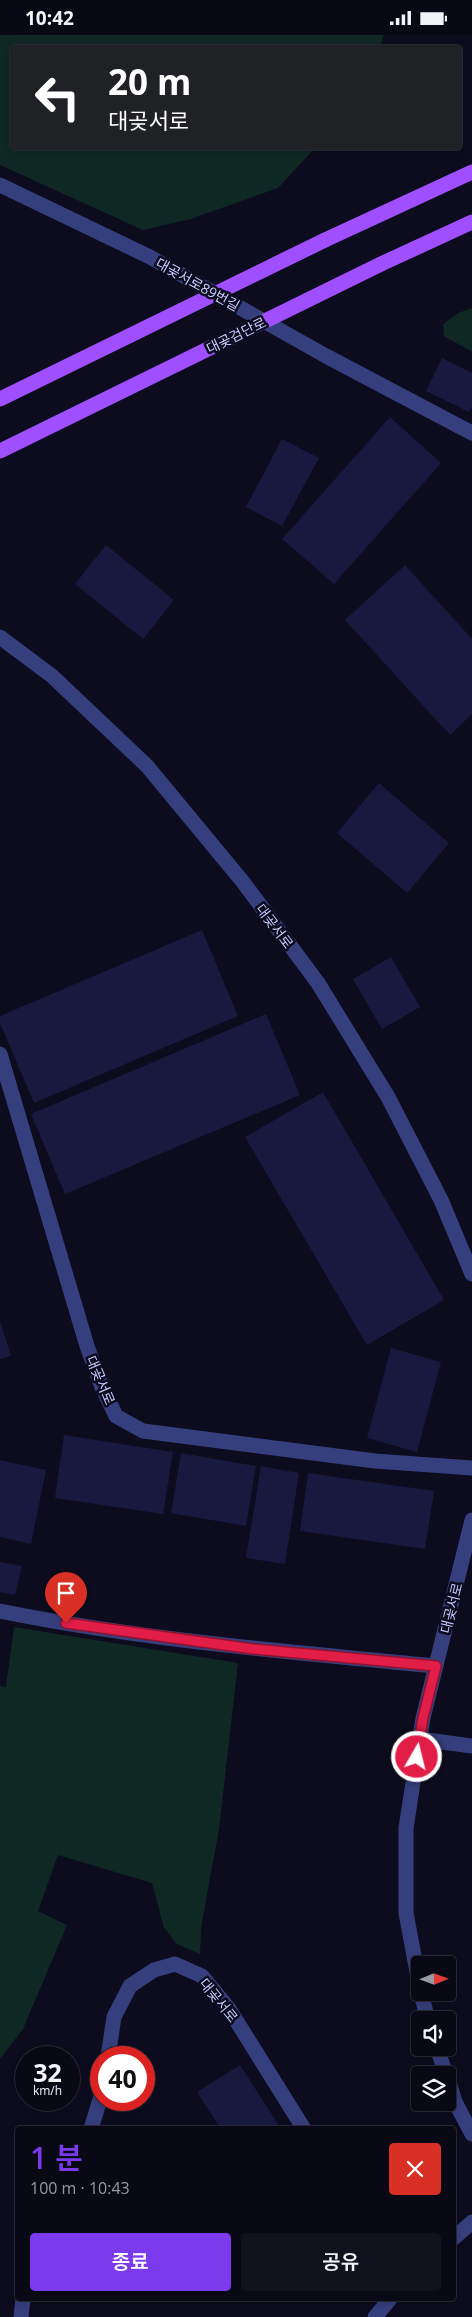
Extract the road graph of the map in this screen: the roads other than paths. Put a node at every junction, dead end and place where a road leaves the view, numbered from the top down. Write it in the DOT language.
graph roads {
  1 [pos="472,172"];
  2 [pos="0,185"];
  3 [pos="472,222"];
  4 [pos="0,399"];
  5 [pos="472,433"];
  6 [pos="0,451"];
  7 [pos="0,637"];
  8 [pos="0,1054"];
  9 [pos="472,1274"];
  10 [pos="472,1468"];
  11 [pos="472,1520"];
  12 [pos="0,1611"];
  13 [pos="436,1666"];
  14 [pos="420,1739"];
  15 [pos="472,1746"];
  16 [pos="414,1956"];
  17 [pos="110,2046"];
  18 [pos="456,2102"];
  19 [pos="97,2111"];
  20 [pos="92,2126"];
  21 [pos="302,2126"];
  22 [pos="472,2134"];
  23 [pos="472,2222"];
  24 [pos="456,2237"];
  25 [pos="23,2301"];
  26 [pos="388,2301"];
  27 [pos="21,2317"];
  28 [pos="375,2317"];
  1 -- 4 [label="main road, bridge"];
  2 -- 5 [label="street, 대곶서로89번길"];
  3 -- 6 [label="main road, 대곶검단로, bridge"];
  7 -- 9 [label="street, 대곶서로"];
  8 -- 10 [label="street, 대곶서로"];
  11 -- 13 [label="street, 대곶서로"];
  12 -- 13 [label="street"];
  13 -- 14 [label="street, 대곶서로"];
  14 -- 15 [label="street"];
  14 -- 16 [label="street, 대곶서로"];
  17 -- 21 [label="street, 대곶서로"];
  18 -- 22 [label="street"];
  19 -- 20 [label="street"];
  23 -- 24 [label="street"];
  25 -- 27 [label="street"];
  26 -- 28 [label="street"];
}
